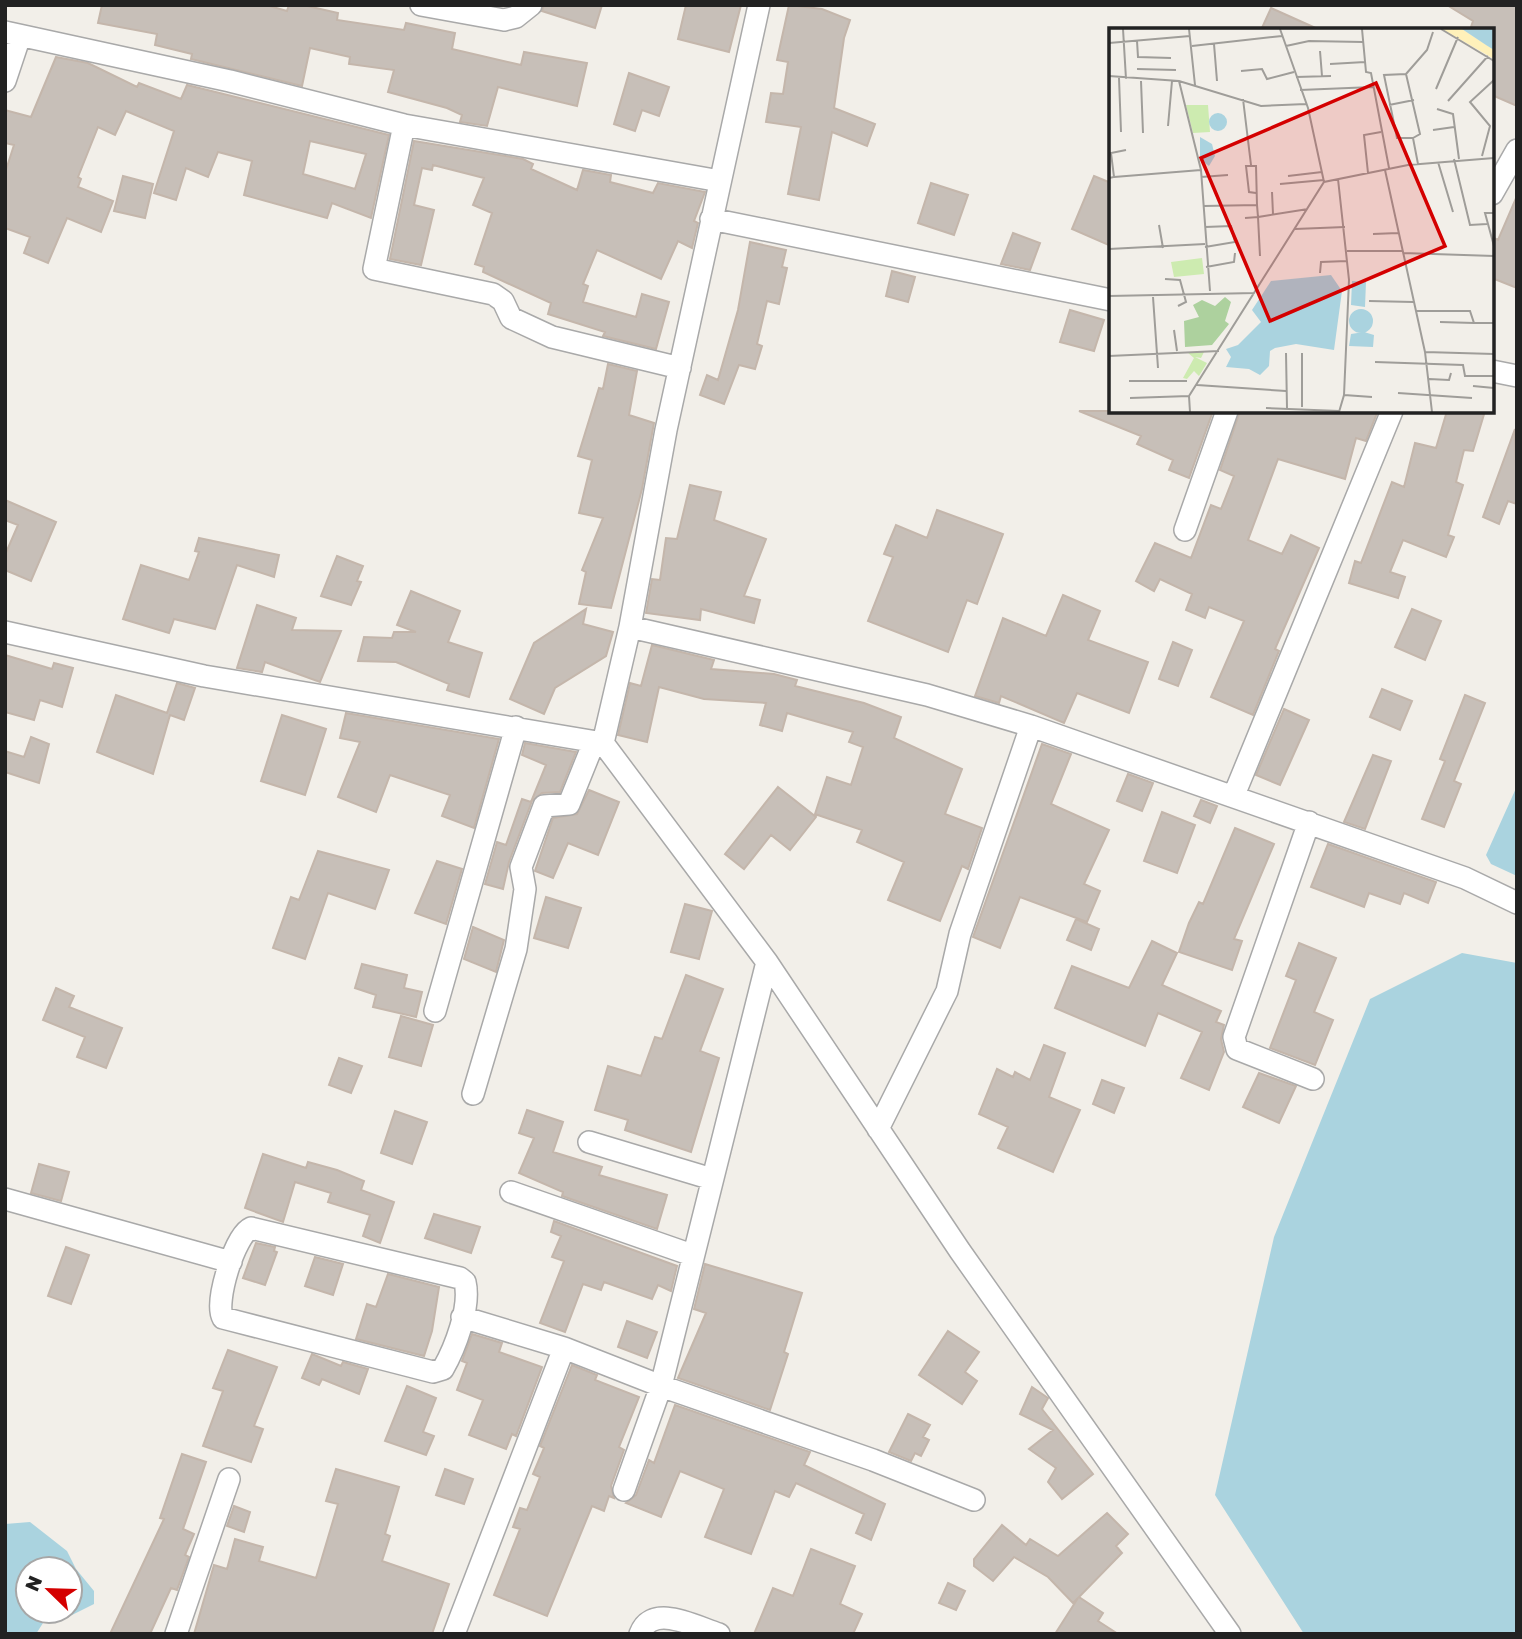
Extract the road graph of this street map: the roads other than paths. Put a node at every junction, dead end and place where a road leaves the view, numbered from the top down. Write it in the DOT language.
graph roads {
  1 [pos="421,5"];
  2 [pos="531,5"];
  3 [pos="759,5"];
  4 [pos="13,34"];
  5 [pos="5,81"];
  6 [pos="404,125"];
  7 [pos="1517,150"];
  8 [pos="720,181"];
  9 [pos="1494,190"];
  10 [pos="711,219"];
  11 [pos="1109,300"];
  12 [pos="680,368"];
  13 [pos="1494,371"];
  14 [pos="1517,376"];
  15 [pos="1226,413"];
  16 [pos="1391,413"];
  17 [pos="1185,530"];
  18 [pos="630,627"];
  19 [pos="5,632"];
  20 [pos="1031,726"];
  21 [pos="516,727"];
  22 [pos="598,742"];
  23 [pos="1234,795"];
  24 [pos="1309,822"];
  25 [pos="1517,903"];
  26 [pos="767,962"];
  27 [pos="435,1011"];
  28 [pos="1313,1079"];
  29 [pos="473,1094"];
  30 [pos="878,1129"];
  31 [pos="589,1142"];
  32 [pos="712,1179"];
  33 [pos="511,1192"];
  34 [pos="5,1199"];
  35 [pos="692,1255"];
  36 [pos="231,1262"];
  37 [pos="462,1317"];
  38 [pos="564,1348"];
  39 [pos="661,1386"];
  40 [pos="229,1479"];
  41 [pos="624,1490"];
  42 [pos="974,1500"];
  43 [pos="177,1634"];
  44 [pos="454,1634"];
  45 [pos="640,1634"];
  46 [pos="719,1634"];
  47 [pos="1230,1634"];
  1 -- 2 [label="street"];
  3 -- 8 [label="street"];
  4 -- 5 [label="street"];
  4 -- 6 [label="street"];
  6 -- 8 [label="street"];
  6 -- 12 [label="street"];
  7 -- 9 [label="street"];
  8 -- 10 [label="street"];
  10 -- 11 [label="street"];
  10 -- 12 [label="street"];
  12 -- 18 [label="street"];
  13 -- 14 [label="street"];
  15 -- 17 [label="street"];
  16 -- 23 [label="street"];
  18 -- 20 [label="street"];
  18 -- 22 [label="street"];
  19 -- 21 [label="street"];
  20 -- 23 [label="street"];
  20 -- 30 [label="street"];
  21 -- 22 [label="street"];
  21 -- 27 [label="street"];
  22 -- 26 [label="street"];
  22 -- 29 [label="street"];
  23 -- 24 [label="street"];
  24 -- 25 [label="street"];
  24 -- 28 [label="street"];
  26 -- 30 [label="street"];
  26 -- 32 [label="street"];
  30 -- 47 [label="street"];
  31 -- 32 [label="street"];
  32 -- 35 [label="street"];
  33 -- 35 [label="street"];
  34 -- 36 [label="street"];
  35 -- 39 [label="street"];
  36 -- 37 [label="street"];
  36 -- 37 [label="street"];
  37 -- 38 [label="street"];
  38 -- 39 [label="street"];
  38 -- 44 [label="street"];
  39 -- 41 [label="street"];
  39 -- 42 [label="street"];
  40 -- 43 [label="street"];
  45 -- 46 [label="street"];
}
